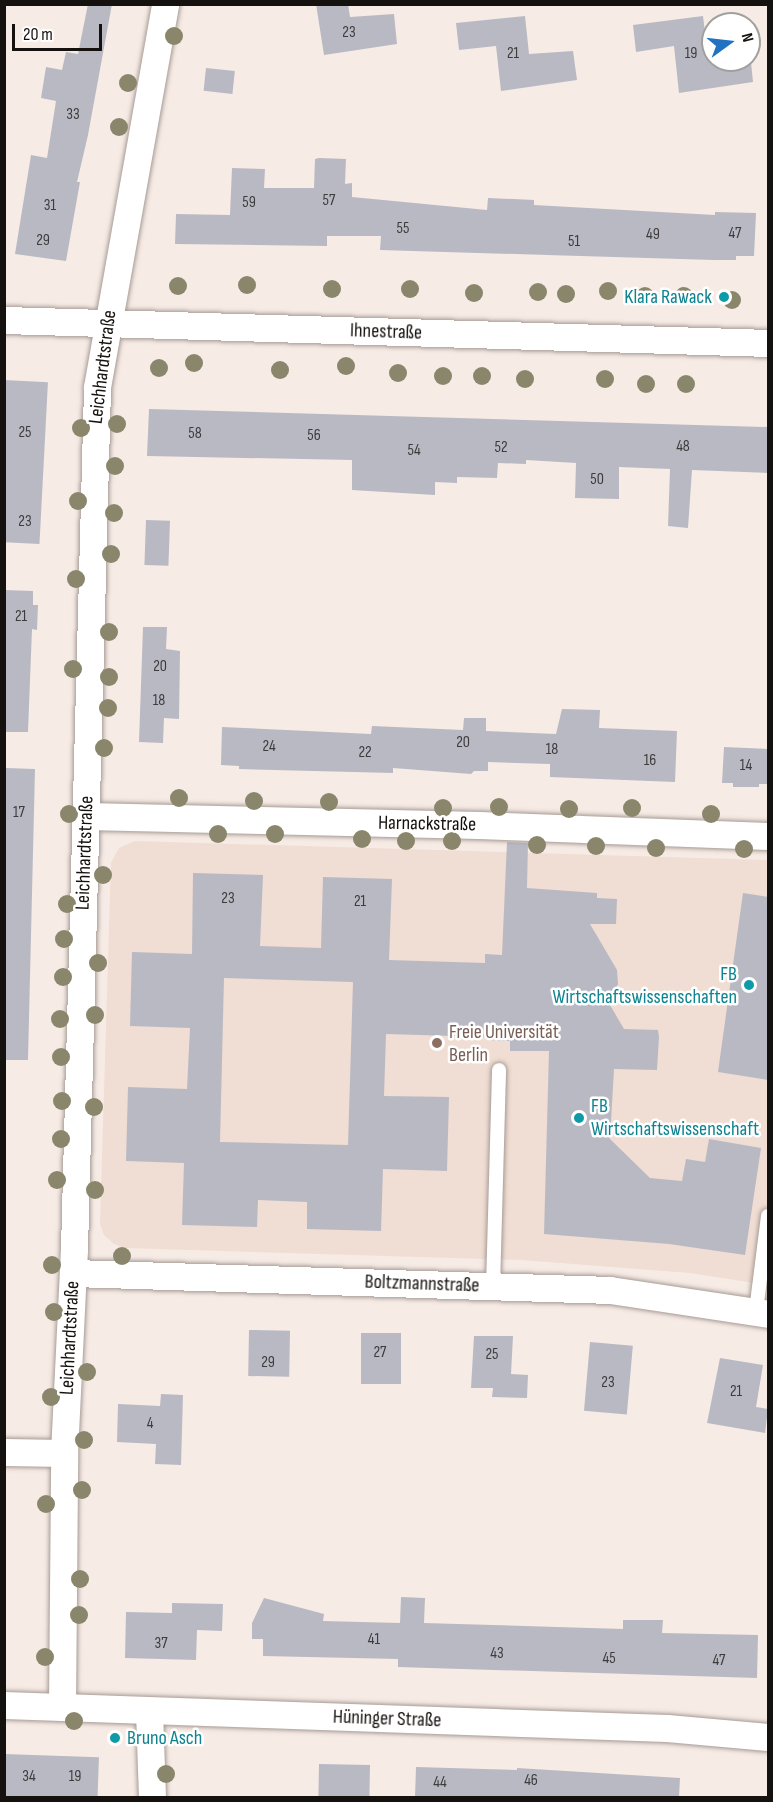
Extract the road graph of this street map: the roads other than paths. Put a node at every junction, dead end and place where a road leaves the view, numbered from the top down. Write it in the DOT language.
graph roads {
  1 [pos="165,4"];
  2 [pos="4,320"];
  3 [pos="106,323"];
  4 [pos="768,343"];
  5 [pos="86,816"];
  6 [pos="768,836"];
  7 [pos="498,1070"];
  8 [pos="768,1216"];
  9 [pos="73,1274"];
  10 [pos="493,1287"];
  11 [pos="762,1313"];
  12 [pos="4,1452"];
  13 [pos="64,1453"];
  14 [pos="4,1705"];
  15 [pos="62,1707"];
  16 [pos="149,1712"];
  17 [pos="768,1737"];
  18 [pos="152,1797"];
  1 -- 3 [label="street, Leichhardtstraße"];
  2 -- 3 [label="street, Ihnestraße"];
  3 -- 4 [label="street, Ihnestraße"];
  3 -- 5 [label="street, Leichhardtstraße"];
  5 -- 6 [label="street, Harnackstraße"];
  5 -- 9 [label="street, Leichhardtstraße"];
  7 -- 10 [label="lane"];
  8 -- 11 [label="lane"];
  9 -- 10 [label="street, Boltzmannstraße"];
  9 -- 13 [label="street, Leichhardtstraße"];
  10 -- 11 [label="street, Boltzmannstraße"];
  12 -- 13 [label="street"];
  13 -- 15 [label="street, Leichhardtstraße"];
  14 -- 15 [label="street, Hüninger Straße"];
  15 -- 16 [label="street, Hüninger Straße"];
  16 -- 17 [label="street, Hüninger Straße"];
  16 -- 18 [label="street"];
}
